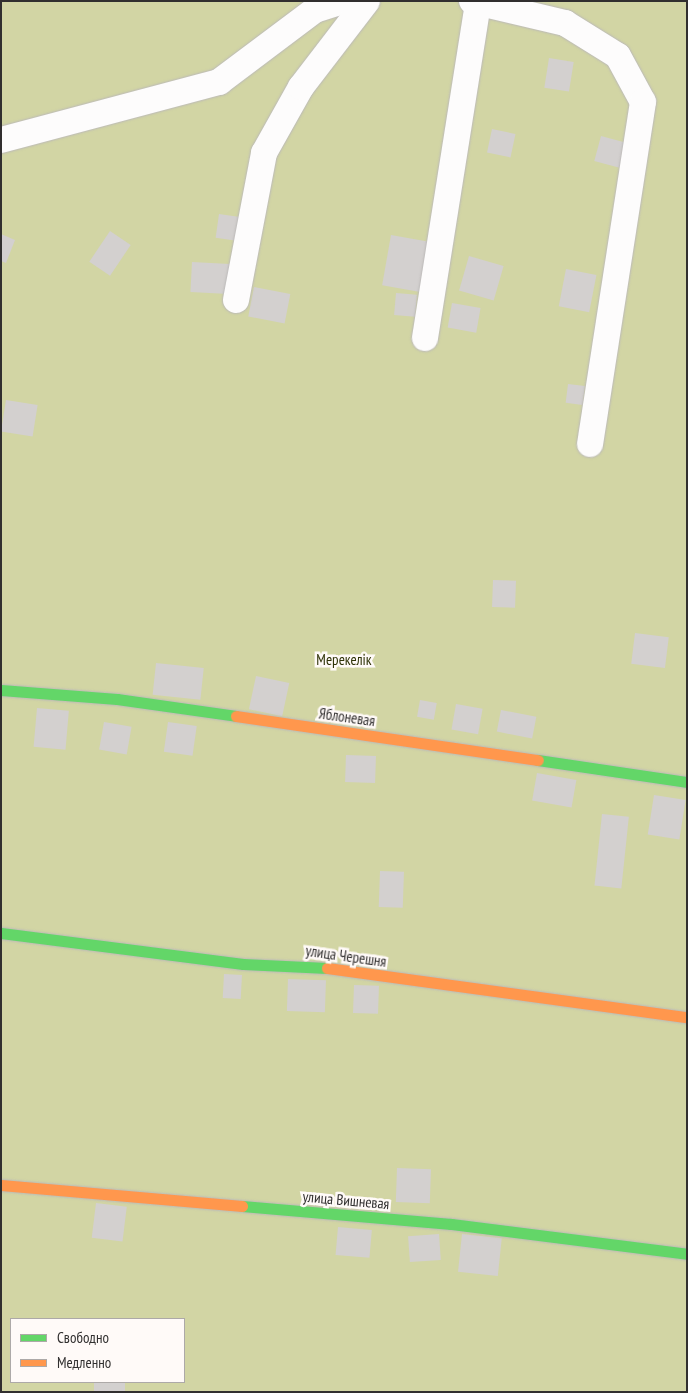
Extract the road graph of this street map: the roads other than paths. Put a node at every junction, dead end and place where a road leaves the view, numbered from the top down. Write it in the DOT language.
graph roads {
  1 [pos="342,1"];
  2 [pos="367,1"];
  3 [pos="475,2"];
  4 [pos="1,140"];
  5 [pos="236,300"];
  6 [pos="426,338"];
  7 [pos="590,444"];
  8 [pos="1,690"];
  9 [pos="687,782"];
  10 [pos="1,934"];
  11 [pos="687,1017"];
  12 [pos="1,1185"];
  13 [pos="687,1254"];
  1 -- 4 [label="street"];
  2 -- 5 [label="street"];
  3 -- 6 [label="street"];
  3 -- 7 [label="street"];
  8 -- 9 [label="street, Яблоневая"];
  10 -- 11 [label="street, улица Черешня"];
  12 -- 13 [label="street, улица Вишневая"];
}
